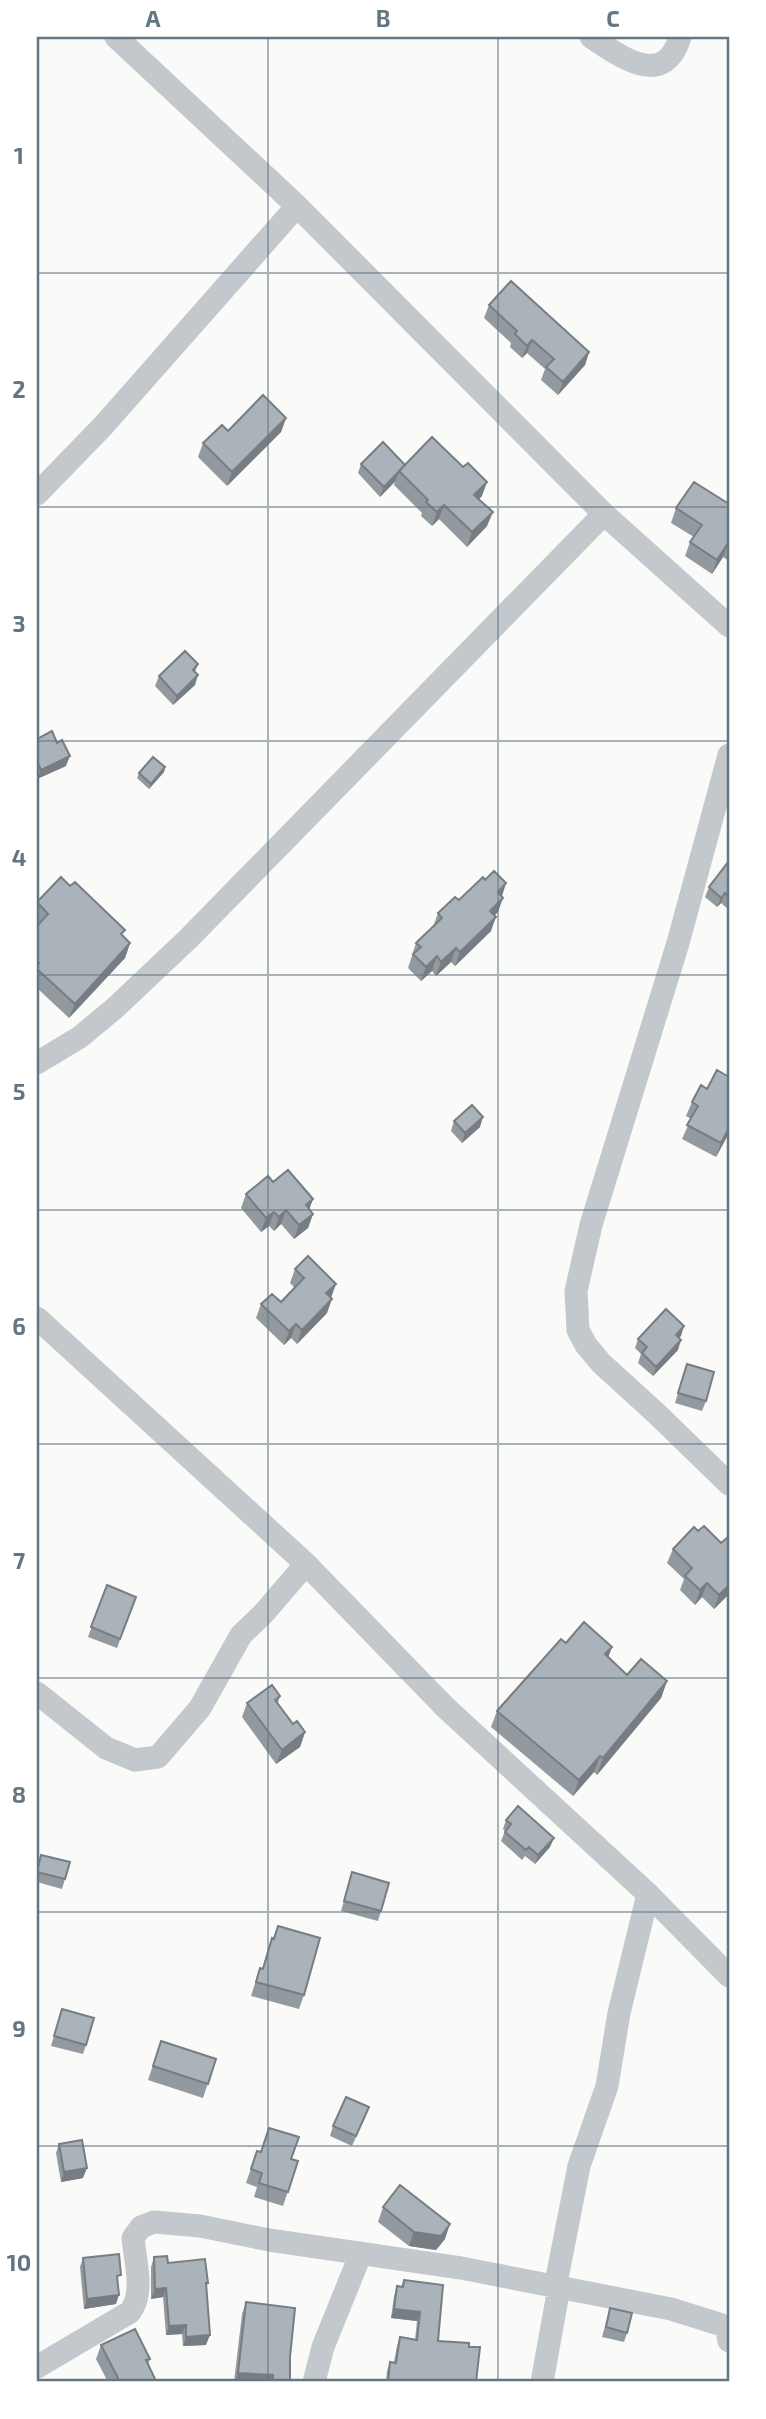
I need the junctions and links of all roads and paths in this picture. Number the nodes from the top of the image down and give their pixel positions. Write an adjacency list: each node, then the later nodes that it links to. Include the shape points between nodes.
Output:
1 (116, 37): 4 (street)
2 (592, 37): 3 (street, via 626,61 654,65 667,60)
3 (680, 37)
4 (297, 206): 5 (street); 6 (street)
5 (37, 494)
6 (604, 514): 7 (street); 9 (street, via 189,938 106,1015)
7 (729, 626)
8 (729, 755): 11 (street, via 678,943 591,1225 576,1291 578,1329 586,1345)
9 (37, 1063)
10 (37, 1318): 12 (street)
11 (729, 1484)
12 (306, 1564): 13 (street, via 241,1635 200,1708 158,1757 135,1760 115,1752); 14 (street, via 445,1707)
13 (37, 1693)
14 (648, 1894): 15 (street); 17 (street, via 619,2013 607,2087 579,2165)
15 (729, 1976)
16 (361, 2253): 17 (street); 19 (street, via 154,2222 141,2227 133,2238 138,2291 130,2312); 20 (street, via 323,2347)
17 (555, 2288): 18 (street, via 671,2309 722,2325); 21 (street)
18 (729, 2342)
19 (37, 2367)
20 (314, 2382)
21 (542, 2382)

